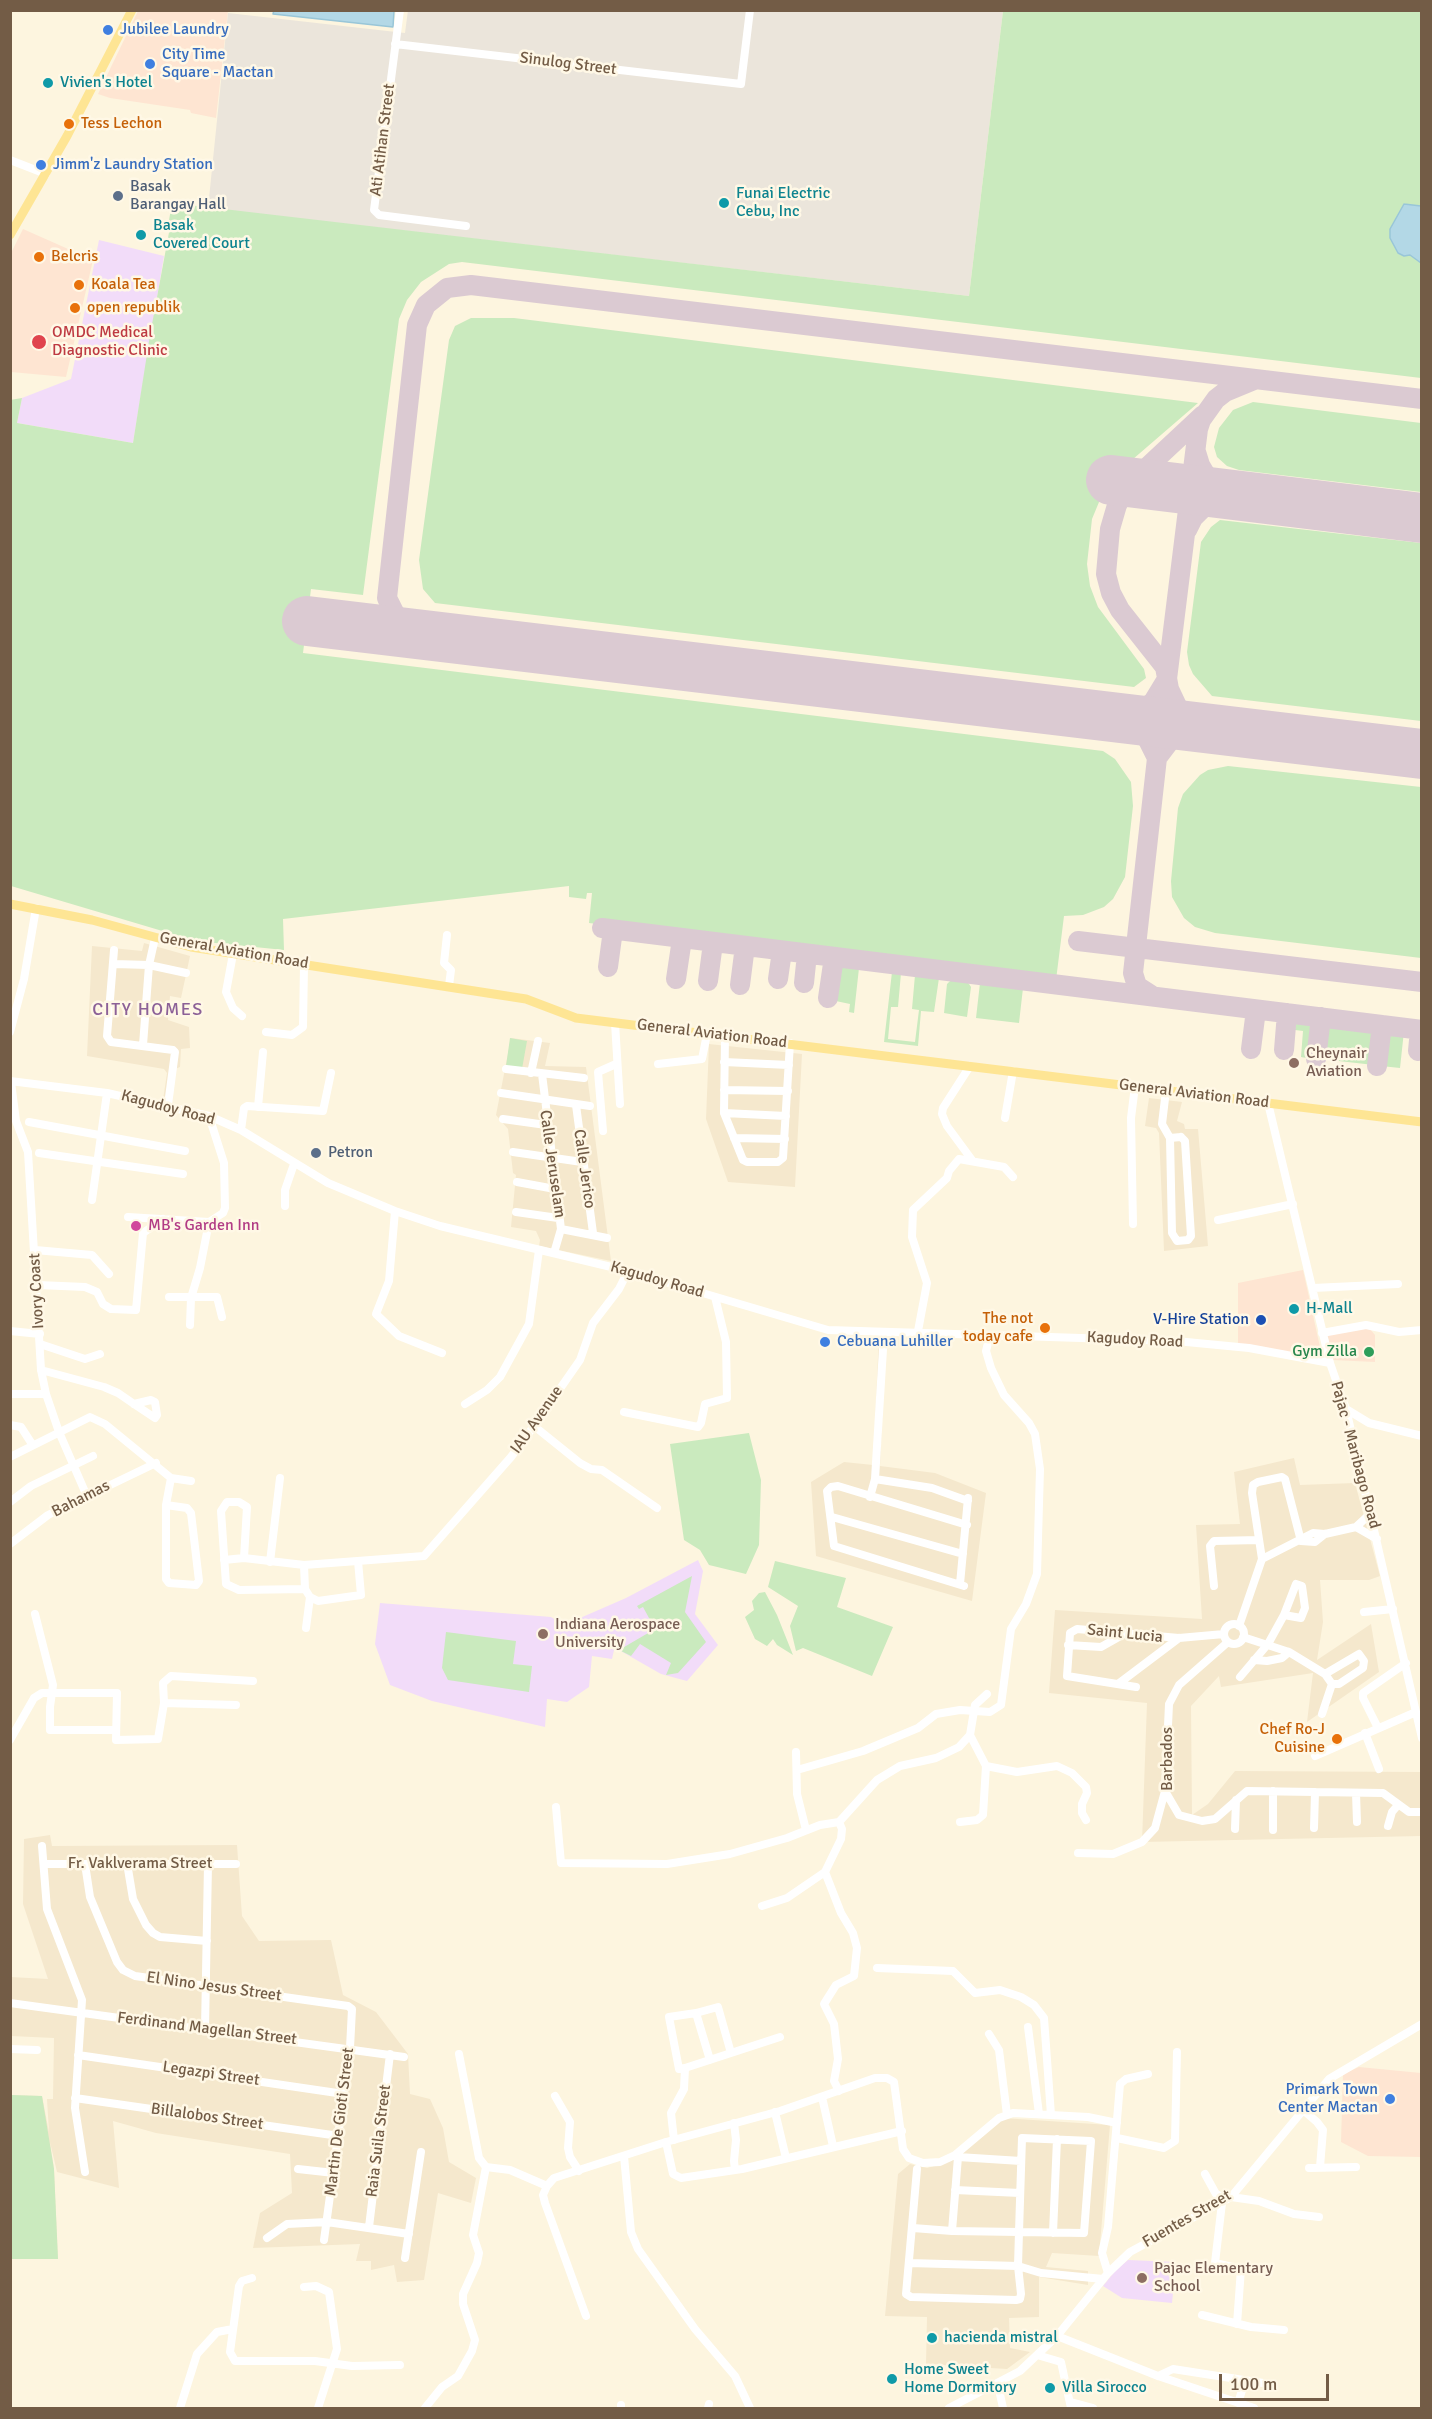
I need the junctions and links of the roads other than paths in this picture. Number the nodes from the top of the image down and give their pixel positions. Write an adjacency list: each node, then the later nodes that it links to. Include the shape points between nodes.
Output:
1 (132, 10): 6 (main road)
2 (400, 10): 4 (street, Ati Atihan Street)
3 (750, 10): 4 (street, Sinulog Street, via 741,84)
4 (395, 44): 7 (street, Ati Atihan Street, via 375,213)
5 (10, 160): 6 (street)
6 (46, 174): 8 (main road)
7 (466, 226)
8 (10, 235)
9 (10, 904): 10 (main road, General Aviation Road)
10 (36, 909): 12 (main road, General Aviation Road); 22 (street)
11 (447, 935): 19 (street, via 444,963 451,970)
12 (155, 938): 14 (main road, General Aviation Road); 16 (street)
13 (114, 950): 15 (street)
14 (233, 954): 17 (main road, General Aviation Road); 20 (street, via 226,992 233,1008)
15 (114, 964): 16 (street); 28 (street, via 107,1036 111,1042)
16 (149, 964): 18 (street); 28 (street)
17 (304, 964): 19 (main road, General Aviation Road); 23 (street, via 303,1027 292,1035)
18 (186, 973)
19 (449, 986): 21 (main road, General Aviation Road, via 526,999 576,1018)
20 (242, 1016)
21 (615, 1023): 24 (main road, General Aviation Road); 31 (street)
22 (10, 1032)
23 (266, 1032)
24 (707, 1034): 25 (main road, General Aviation Road); 32 (street, via 702,1059)
25 (725, 1036): 27 (main road, General Aviation Road); 30 (street)
26 (538, 1041): 38 (street)
27 (790, 1044): 33 (street); 34 (main road, General Aviation Road)
28 (143, 1045): 51 (street, via 175,1052)
29 (263, 1052): 54 (street)
30 (724, 1062): 33 (street); 43 (street)
31 (616, 1064): 50 (street); 64 (street, via 598,1072)
32 (658, 1064)
33 (789, 1065): 45 (street)
34 (970, 1066): 36 (main road, General Aviation Road); 74 (street, via 942,1114)
35 (506, 1069): 38 (street)
36 (1013, 1071): 42 (main road, General Aviation Road); 58 (street)
37 (332, 1073): 54 (street, via 322,1112)
38 (531, 1073): 39 (street)
39 (542, 1074): 40 (street); 48 (street, Calle Jeruselam)
40 (585, 1078)
41 (11, 1082): 46 (street, Kagudoy Road); 97 (street, Ivory Coast, via 15,1121 28,1152)
42 (1135, 1086): 44 (main road, General Aviation Road); 93 (street, via 1131,1150)
43 (724, 1090): 45 (street); 55 (street)
44 (1166, 1090): 49 (main road, General Aviation Road); 67 (street, via 1162,1124)
45 (788, 1091): 57 (street)
46 (107, 1093): 51 (street, Kagudoy Road); 65 (street)
47 (501, 1093): 48 (street)
48 (543, 1101): 52 (street); 62 (street, Calle Jeruselam)
49 (1268, 1103): 61 (main road, General Aviation Road); 84 (street, Pajac - Maribago Road)
50 (620, 1104)
51 (168, 1105): 56 (street, Kagudoy Road)
52 (576, 1105): 53 (street); 75 (street, Calle Jerico)
53 (590, 1106)
54 (258, 1107): 63 (street, via 245,1107)
55 (724, 1113): 57 (street); 66 (street)
56 (209, 1116): 63 (street, Kagudoy Road); 92 (street, via 224,1163 225,1208)
57 (786, 1116): 68 (street)
58 (1005, 1118)
59 (503, 1119): 62 (street)
60 (30, 1122): 65 (street)
61 (1422, 1122)
62 (546, 1125): 72 (street, Calle Jeruselam)
63 (242, 1130): 76 (street, Kagudoy Road)
64 (603, 1131)
65 (101, 1136): 69 (street); 73 (street)
66 (734, 1138): 68 (street); 68 (street, via 744,1161 778,1162 783,1158)
67 (1170, 1138): 80 (street); 81 (street, via 1181,1137 1185,1141)
68 (785, 1139)
69 (185, 1151)
70 (513, 1152): 72 (street)
71 (39, 1153): 73 (street)
72 (551, 1156): 75 (street); 82 (street, Calle Jeruselam)
73 (96, 1160): 77 (street); 83 (street)
74 (972, 1160): 78 (street, via 1004,1167); 112 (street, via 959,1158 947,1178 913,1210 912,1237 927,1283)
75 (582, 1162): 95 (street, Calle Jerico)
76 (294, 1164): 85 (street, via 285,1190); 86 (street, Kagudoy Road)
77 (183, 1174)
78 (1013, 1177)
79 (517, 1182): 82 (street)
80 (1171, 1185): 81 (street); 81 (street, via 1172,1233 1177,1241 1191,1236)
81 (1187, 1186)
82 (555, 1189): 89 (street, Calle Jeruselam)
83 (92, 1200)
84 (1293, 1204): 91 (street); 104 (street, Pajac - Maribago Road)
85 (285, 1206)
86 (395, 1211): 98 (street, Kagudoy Road); 118 (street, via 390,1281 376,1314 399,1336)
87 (516, 1212): 89 (street)
88 (128, 1217): 90 (street)
89 (558, 1218): 94 (street, Calle Jeruselam)
90 (163, 1219): 92 (street); 103 (street, via 143,1233 136,1310 111,1309 97,1292 85,1287)
91 (1218, 1220)
92 (209, 1222): 107 (street)
93 (1133, 1224)
94 (561, 1228): 95 (street); 99 (street, Calle Jeruselam)
95 (593, 1233): 96 (street)
96 (607, 1238)
97 (35, 1250): 101 (street, via 92,1255); 103 (street, Ivory Coast)
98 (539, 1250): 99 (street, Kagudoy Road); 125 (street, via 529,1324 500,1377)
99 (554, 1253): 100 (street, Kagudoy Road)
100 (628, 1271): 106 (street, Kagudoy Road); 130 (street, IAU Avenue, via 620,1289 593,1323 580,1359)
101 (109, 1274)
102 (1398, 1284): 104 (street)
103 (38, 1285): 115 (street, Ivory Coast)
104 (1313, 1288): 114 (street, Pajac - Maribago Road)
105 (170, 1297): 107 (street)
106 (715, 1297): 113 (street, Kagudoy Road, via 828,1330); 127 (street, via 726,1342 728,1398 705,1404 698,1427)
107 (191, 1298): 108 (street, via 217,1297); 109 (street)
108 (222, 1317)
109 (190, 1326)
110 (1422, 1330): 114 (street, via 1399,1332 1366,1325)
111 (10, 1331): 115 (street)
112 (918, 1331): 113 (street, Kagudoy Road); 116 (street, Kagudoy Road)
113 (884, 1333): 141 (street)
114 (1322, 1333): 120 (street, Pajac - Maribago Road)
115 (40, 1334): 117 (street, Ivory Coast)
116 (990, 1335): 120 (street, Kagudoy Road, via 1176,1341 1249,1348); 193 (street, via 987,1351 991,1368 1004,1395 1035,1434 1041,1469 1038,1558 1037,1574 1026,1604 1011,1629 1001,1705 990,1712)
117 (40, 1344): 119 (street, via 85,1359); 121 (street, Ivory Coast)
118 (442, 1353)
119 (100, 1354)
120 (1330, 1363): 126 (street, Pajac - Maribago Road)
121 (41, 1370): 123 (street, Ivory Coast); 124 (street, via 104,1387)
122 (10, 1394): 123 (street)
123 (46, 1394): 131 (street, Ivory Coast)
124 (134, 1404)
125 (465, 1404)
126 (1346, 1409): 128 (street); 132 (street, Pajac - Maribago Road)
127 (624, 1412)
128 (1369, 1423): 132 (street); 133 (street)
129 (10, 1425): 134 (street, via 21,1427)
130 (534, 1426): 147 (street, via 580,1463 602,1470); 160 (street, IAU Avenue, via 512,1457 424,1556)
131 (59, 1432): 134 (street); 137 (street, via 90,1417); 138 (street, Ivory Coast)
132 (1351, 1432): 148 (street, Pajac - Maribago Road)
133 (1422, 1436)
134 (32, 1444): 136 (street)
135 (93, 1456): 138 (street)
136 (10, 1457)
137 (156, 1463): 139 (street); 143 (street, Bahamas)
138 (74, 1465): 143 (street, Ivory Coast); 145 (street, via 31,1486)
139 (171, 1478): 142 (street); 146 (street)
140 (280, 1478): 161 (street)
141 (875, 1479): 144 (street); 150 (street, via 932,1488 968,1499)
142 (191, 1481)
143 (86, 1494): 155 (street, Bahamas, via 48,1515)
144 (870, 1497): 149 (street, via 831,1487 827,1491); 150 (street)
145 (10, 1502)
146 (166, 1504): 146 (street, via 166,1579 169,1583 196,1585 199,1581 191,1513 187,1508)
147 (657, 1508)
148 (1370, 1514): 151 (street); 152 (street, Pajac - Maribago Road)
149 (832, 1517): 156 (street); 156 (street, via 834,1546 962,1585)
150 (966, 1525): 156 (street)
151 (1356, 1527): 152 (street); 154 (street, via 1313,1533)
152 (1377, 1539): 166 (street, Pajac - Maribago Road)
153 (1259, 1540): 154 (street, via 1253,1485 1282,1477 1287,1483); 158 (street); 163 (street, via 1214,1541 1210,1546)
154 (1301, 1541): 158 (street)
155 (10, 1544)
156 (963, 1554)
157 (244, 1558): 159 (street); 159 (street, via 247,1507 232,1502 223,1505 221,1511); 161 (street)
158 (1262, 1559): 170 (street)
159 (224, 1560): 164 (street, via 226,1584 231,1588)
160 (358, 1561): 162 (street); 165 (street, via 361,1595 318,1601)
161 (270, 1562): 162 (street)
162 (304, 1564): 164 (street)
163 (1215, 1586)
164 (305, 1589): 165 (street)
165 (310, 1598): 171 (street)
166 (1393, 1609): 167 (street); 181 (street, Pajac - Maribago Road)
167 (1364, 1612)
168 (35, 1614): 188 (street)
169 (1284, 1615): 177 (street)
170 (1239, 1626): 173 (street, via 1229,1625); 174 (street)
171 (306, 1628)
172 (1124, 1634): 175 (street, Saint Lucia); 178 (street, via 1101,1647); 178 (street, Saint Lucia, via 1075,1630 1070,1633)
173 (1224, 1634): 175 (street, Saint Lucia); 176 (street)
174 (1244, 1637): 176 (street, via 1236,1644); 177 (street)
175 (1179, 1638): 185 (street)
176 (1228, 1642): 206 (street, Barbados, via 1173,1694 1168,1709)
177 (1268, 1644): 179 (street); 180 (street)
178 (1068, 1645): 185 (street, Saint Lucia, via 1067,1677)
179 (1290, 1653): 180 (street, via 1267,1661); 182 (street)
180 (1254, 1660): 183 (street)
181 (1406, 1663): 192 (street, Pajac - Maribago Road); 195 (street, via 1363,1693)
182 (1325, 1674): 186 (street); 186 (street, via 1356,1655 1363,1657 1364,1668 1339,1684)
183 (1240, 1677)
184 (254, 1681): 190 (street, via 171,1676 163,1683)
185 (1118, 1684): 187 (street)
186 (1332, 1684): 194 (street)
187 (1136, 1687)
188 (53, 1693): 196 (street, via 117,1694); 196 (street, via 50,1730); 200 (street, via 34,1698)
189 (987, 1694): 193 (street)
190 (164, 1703): 191 (street); 196 (street, via 158,1739 116,1740)
191 (236, 1705)
192 (1416, 1712): 195 (street); 199 (street, Pajac - Maribago Road)
193 (972, 1713): 198 (street); 205 (street, via 960,1710 936,1714 918,1728 863,1751)
194 (1322, 1714)
195 (1378, 1728): 197 (street)
196 (116, 1730)
197 (1365, 1733): 202 (street); 204 (street)
198 (970, 1735): 203 (street); 215 (street, via 936,1758 900,1766 877,1780)
199 (1422, 1738)
200 (10, 1740)
201 (796, 1752): 205 (street)
202 (1315, 1756)
203 (986, 1766): 214 (street, via 1017,1772 1057,1766 1072,1773 1086,1787 1082,1804); 216 (street, via 983,1815 977,1820)
204 (1379, 1769)
205 (797, 1770): 221 (street, via 797,1794)
206 (1165, 1791): 210 (street, Barbados, via 1179,1815 1203,1821 1215,1819); 224 (street, via 1155,1828 1142,1842 1113,1854)
207 (1273, 1791): 208 (street, Barbados); 210 (street, Barbados, via 1246,1791); 222 (street)
208 (1315, 1792): 209 (street, Barbados); 219 (street)
209 (1356, 1792): 211 (street, Barbados, via 1383,1793); 217 (street)
210 (1236, 1800): 220 (street)
211 (1398, 1805): 213 (street, Barbados, via 1409,1812); 218 (street)
212 (556, 1807): 221 (street, via 558,1856 561,1863 569,1865 667,1864 730,1854)
213 (1422, 1812)
214 (1086, 1820)
215 (839, 1822): 221 (street); 230 (street, via 841,1839)
216 (960, 1822)
217 (1357, 1822)
218 (1389, 1826)
219 (1314, 1828)
220 (1236, 1829)
221 (806, 1830)
222 (1273, 1830)
223 (42, 1846): 226 (street)
224 (1078, 1853)
225 (127, 1863): 227 (street, Fr. Vaklverama Street); 228 (street, Fr. Vaklverama Street); 232 (street, via 133,1899 153,1933)
226 (44, 1864): 227 (street, Fr. Vaklverama Street); 237 (street, via 47,1910 80,1992)
227 (85, 1864): 234 (street, El Nino Jesus Street, via 90,1897 123,1970 135,1976)
228 (208, 1864): 229 (street, Fr. Vaklverama Street); 232 (street)
229 (236, 1864)
230 (825, 1872): 231 (street, via 787,1898); 256 (street, via 857,1948 854,1976 839,1983 824,2004 834,2024 838,2059 834,2081)
231 (762, 1906)
232 (207, 1941): 234 (street)
233 (877, 1968): 265 (street, via 953,1971 975,1993 1000,1990 1034,2005 1044,2018)
234 (207, 1985): 236 (street, El Nino Jesus Street); 241 (street)
235 (10, 2003): 237 (street, Ferdinand Magellan Street)
236 (348, 2006): 244 (street, Martin De Gioti Street, via 353,2013)
237 (82, 2013): 241 (street, Ferdinand Magellan Street); 251 (street)
238 (696, 2013): 248 (street, via 718,2007); 253 (street); 254 (street, via 669,2017 679,2069)
239 (1422, 2024): 261 (street, Fuentes Street, via 1336,2074)
240 (1028, 2027): 263 (street)
241 (205, 2029): 244 (street, Ferdinand Magellan Street)
242 (989, 2034): 264 (street, via 999,2050)
243 (780, 2037): 248 (street)
244 (350, 2048): 249 (street, Ferdinand Magellan Street); 257 (street, Martin De Gioti Street)
245 (10, 2049): 246 (street)
246 (37, 2050)
247 (1177, 2052): 270 (street, via 1175,2141 1164,2148)
248 (731, 2053): 253 (street)
249 (390, 2054): 252 (street, Ferdinand Magellan Street); 295 (street, Raia Suila Street)
250 (459, 2054): 278 (street, via 476,2147)
251 (78, 2055): 257 (street, Legazpi Street); 260 (street)
252 (404, 2057)
253 (710, 2060): 254 (street)
254 (685, 2068): 272 (street, via 684,2089 671,2113)
255 (1148, 2074): 267 (street, via 1120,2084)
256 (839, 2091): 259 (street); 268 (street, via 875,2078 891,2080 896,2085)
257 (344, 2094): 269 (street, Martin De Gioti Street)
258 (555, 2096): 284 (street, via 570,2122 568,2148)
259 (822, 2097): 262 (street); 273 (street)
260 (75, 2098): 269 (street, Billalobos Street); 286 (street)
261 (1303, 2110): 279 (street, via 1323,2130); 292 (street, Fuentes Street)
262 (775, 2112): 266 (street); 276 (street)
263 (1040, 2114): 264 (street); 265 (street)
264 (1007, 2115): 268 (street, via 940,2162 923,2163 909,2158 903,2149)
265 (1051, 2115): 267 (street)
266 (734, 2123): 272 (street); 285 (street)
267 (1117, 2123): 270 (street)
268 (902, 2131): 273 (street)
269 (339, 2136): 287 (street, Martin De Gioti Street)
270 (1117, 2138): 306 (street, via 1102,2253)
271 (1057, 2139): 277 (street, via 1022,2138); 299 (street); 299 (street, via 1091,2141 1084,2233)
272 (670, 2141): 275 (street); 285 (street, via 673,2174 678,2179)
273 (833, 2146): 276 (street)
274 (421, 2152): 300 (street)
275 (624, 2156): 284 (street); 327 (street, via 631,2232 638,2249 695,2329 735,2376)
276 (786, 2158): 285 (street)
277 (1021, 2161): 290 (street, via 958,2157); 291 (street)
278 (486, 2167): 289 (street, via 510,2170); 326 (street, via 473,2235 479,2253 463,2294 475,2340 458,2376 442,2387)
279 (1320, 2167): 280 (street); 281 (street)
280 (1356, 2167)
281 (1309, 2168)
282 (298, 2169): 287 (street)
283 (917, 2169): 296 (street)
284 (579, 2170): 289 (street, via 554,2178)
285 (735, 2170)
286 (85, 2172)
287 (334, 2173): 294 (street, Martin De Gioti Street)
288 (1205, 2174): 292 (street, via 1216,2194)
289 (547, 2186): 310 (street, via 543,2195 552,2228)
290 (955, 2190): 291 (street); 297 (street)
291 (1020, 2193): 298 (street)
292 (1226, 2200): 293 (street, via 1259,2201 1294,2214); 306 (street, Fuentes Street, via 1130,2252); 311 (street, via 1215,2263 1241,2269)
293 (1319, 2217)
294 (327, 2222): 295 (street); 301 (street, via 287,2224); 302 (street, Martin De Gioti Street)
295 (369, 2227): 300 (street)
296 (913, 2228): 297 (street); 304 (street)
297 (952, 2231): 298 (street)
298 (1019, 2232): 299 (street); 305 (street)
299 (1053, 2233)
300 (409, 2234): 303 (street)
301 (267, 2238)
302 (324, 2240)
303 (405, 2258)
304 (909, 2263): 305 (street); 305 (street, via 906,2293 911,2297 1004,2300 1020,2299)
305 (1018, 2266): 306 (street, via 1041,2273)
306 (1106, 2276): 314 (street, Fuentes Street)
307 (252, 2278): 312 (street, via 239,2286)
308 (304, 2287): 316 (street, via 324,2289 330,2295 337,2349)
309 (1203, 2314): 311 (street)
310 (586, 2316)
311 (1237, 2324): 313 (street)
312 (233, 2329): 316 (street, via 230,2352 235,2361); 324 (street, via 217,2332 197,2354)
313 (1284, 2330)
314 (1057, 2336): 315 (street, Fuentes Street); 318 (street)
315 (1037, 2355): 321 (street, Fuentes Street); 323 (street, via 1061,2362)
316 (332, 2364): 317 (street); 325 (street)
317 (400, 2365)
318 (1158, 2376): 319 (street, via 1173,2369); 322 (street)
319 (1245, 2381): 320 (street); 322 (street)
320 (1263, 2383)
321 (998, 2385): 328 (street, Fuentes Street); 329 (street)
322 (1238, 2403): 331 (street)
323 (1071, 2405): 330 (street)
324 (180, 2409)
325 (318, 2409)
326 (424, 2409)
327 (750, 2409)
328 (949, 2409)
329 (1003, 2409)
330 (1093, 2409)
331 (1254, 2409)

